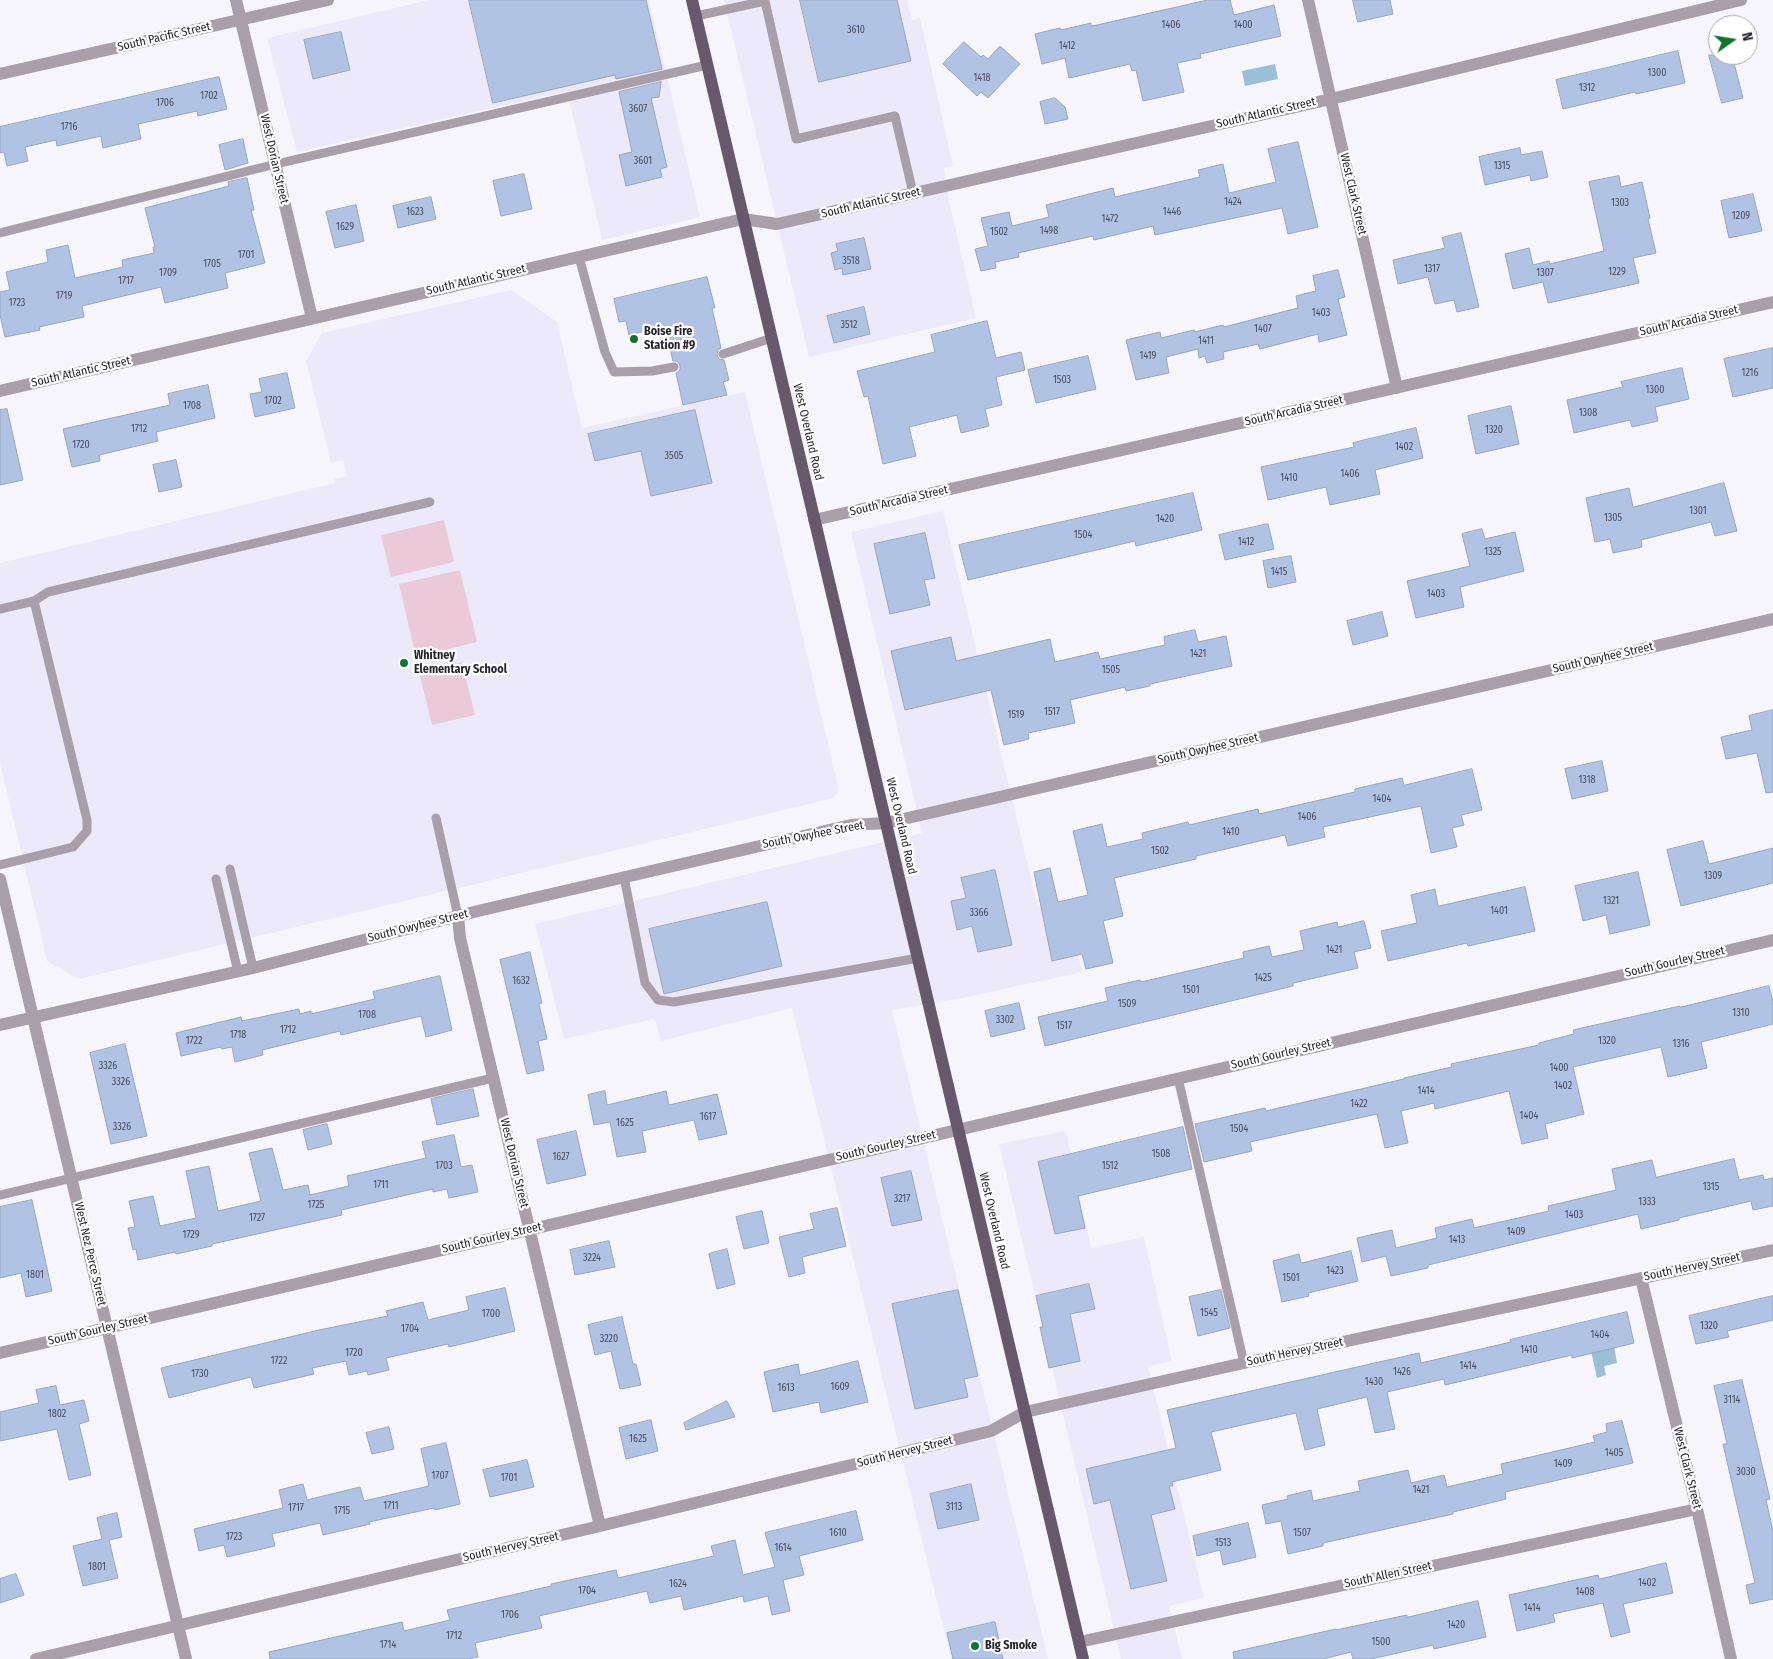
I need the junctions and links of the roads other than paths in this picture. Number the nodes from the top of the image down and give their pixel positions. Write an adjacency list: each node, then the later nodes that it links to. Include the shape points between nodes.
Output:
1 (236, 0): 7 (street, West Dorian Street)
2 (328, 0): 7 (street, South Pacific Street)
3 (692, 0): 6 (main road, West Overland Road)
4 (1308, 0): 10 (street, West Clark Street)
5 (1741, 0): 10 (street, South Atlantic Street)
6 (696, 16): 8 (main road, West Overland Road); 12 (lane, via 765,1 796,139 896,116)
7 (241, 20): 9 (street, South Pacific Street); 11 (street, West Dorian Street)
8 (707, 65): 11 (lane); 13 (main road, West Overland Road)
9 (0, 74)
10 (1331, 99): 12 (street, South Atlantic Street); 21 (street, West Clark Street)
11 (276, 164): 14 (lane); 17 (street, West Dorian Street)
12 (913, 193): 13 (street, South Atlantic Street, via 777,224)
13 (743, 219): 15 (street, South Atlantic Street); 18 (main road, West Overland Road)
14 (0, 233)
15 (579, 256): 17 (street, South Atlantic Street); 20 (lane, via 604,352 614,372 652,371)
16 (1773, 302): 21 (street, South Arcadia Street)
17 (312, 318): 22 (street, South Atlantic Street)
18 (772, 338): 19 (lane); 24 (main road, West Overland Road)
19 (723, 354)
20 (674, 366)
21 (1397, 388): 24 (street, South Arcadia Street)
22 (0, 391)
23 (430, 502): 25 (lane, via 48,592)
24 (814, 520): 29 (main road, West Overland Road)
25 (34, 601): 26 (lane); 30 (lane, via 87,831 73,847)
26 (0, 609)
27 (1773, 619): 29 (street, South Owyhee Street)
28 (436, 818): 35 (lane)
29 (886, 823): 32 (street, South Owyhee Street, via 851,825); 37 (main road, West Overland Road)
30 (0, 865)
31 (230, 869): 38 (lane)
32 (624, 877): 35 (street, South Owyhee Street); 37 (lane, via 645,983 658,1000 674,1002)
33 (0, 879): 40 (street, West Nez Perce Street)
34 (216, 879): 39 (lane)
35 (458, 916): 38 (street, South Owyhee Street); 42 (street, West Dorian Street, via 460,938)
36 (1773, 940): 43 (street, South Gourley Street)
37 (918, 958): 44 (main road, West Overland Road)
38 (253, 968): 39 (street, South Owyhee Street)
39 (238, 972): 40 (street, South Owyhee Street)
40 (33, 1017): 41 (street, South Owyhee Street); 45 (street, West Nez Perce Street)
41 (0, 1025)
42 (493, 1078): 45 (lane); 47 (street, West Dorian Street)
43 (1178, 1078): 44 (street, South Gourley Street); 52 (lane)
44 (958, 1130): 47 (street, South Gourley Street); 53 (main road, West Overland Road)
45 (72, 1178): 46 (lane); 50 (street, West Nez Perce Street)
46 (0, 1195)
47 (529, 1229): 50 (street, South Gourley Street); 55 (street, West Dorian Street)
48 (1773, 1250): 49 (street, South Hervey Street)
49 (1641, 1278): 52 (street, South Hervey Street); 54 (street, West Clark Street)
50 (107, 1328): 51 (street, South Gourley Street); 56 (street, West Nez Perce Street)
51 (0, 1353)
52 (1244, 1363): 53 (street, South Hervey Street)
53 (1025, 1412): 55 (street, South Hervey Street, via 991,1431); 57 (main road, West Overland Road)
54 (1697, 1509): 57 (street, South Allen Street); 61 (street, West Clark Street)
55 (600, 1526): 56 (street, South Hervey Street)
56 (178, 1626): 58 (street, South Hervey Street); 59 (street, West Nez Perce Street)
57 (1079, 1642): 60 (main road, West Overland Road)
58 (36, 1659)
59 (186, 1659)
60 (1083, 1659)
61 (1731, 1659)

